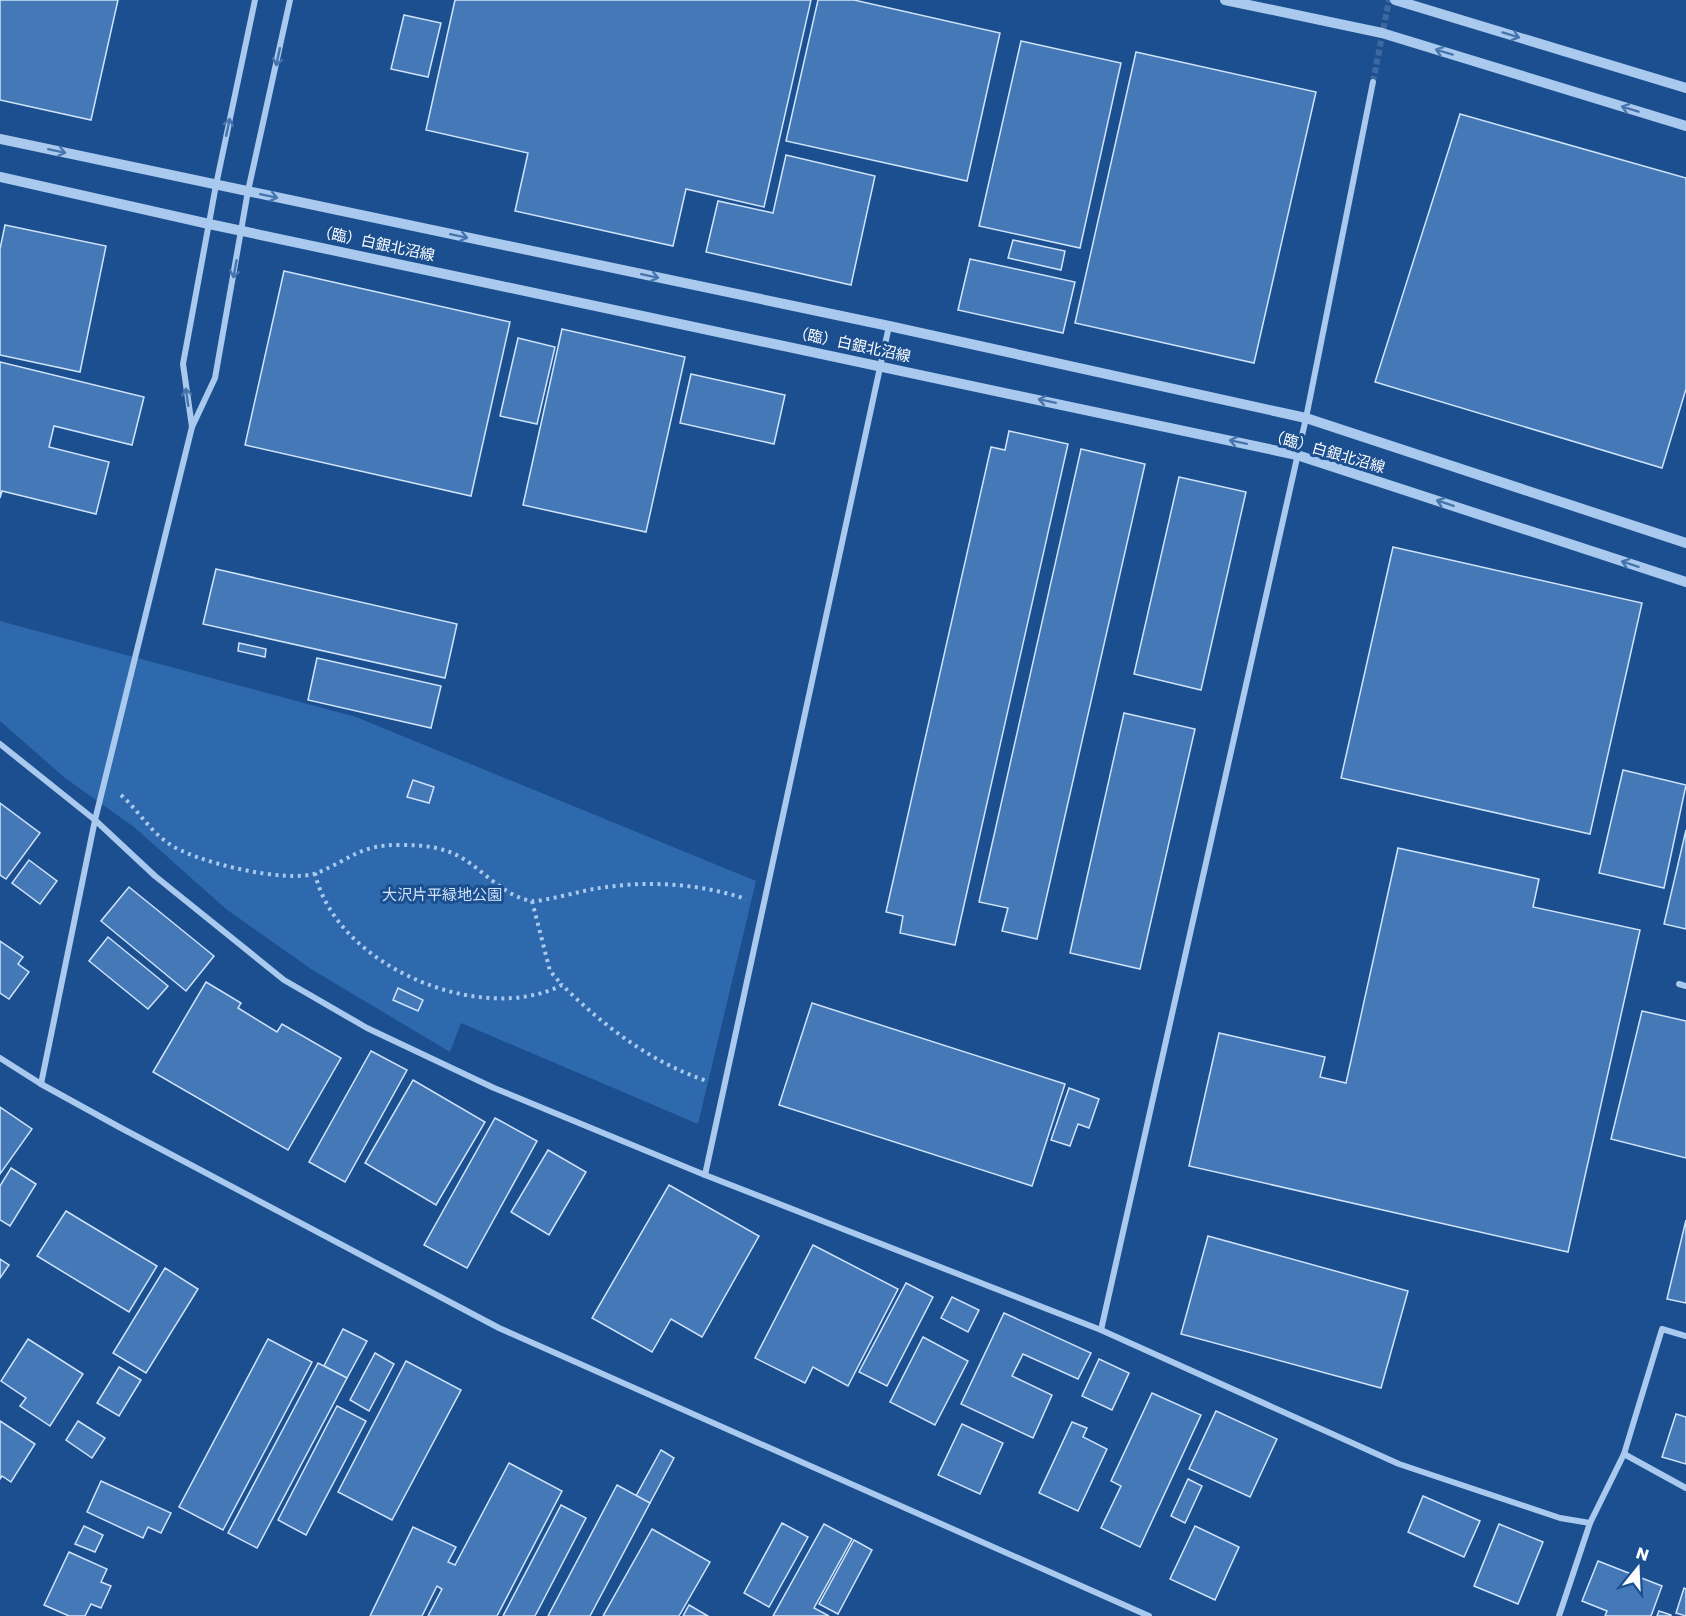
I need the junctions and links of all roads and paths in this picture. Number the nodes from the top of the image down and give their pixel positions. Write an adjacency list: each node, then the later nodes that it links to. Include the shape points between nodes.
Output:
1 (255, 0): 10 (street, one-way to 1)
2 (290, 0): 11 (street, one-way to 11)
3 (1225, 0): 7 (street, one-way to 3, via 1382,33)
4 (1395, 0): 6 (street, one-way to 6)
5 (1373, 82): 16 (street)
6 (1686, 88)
7 (1686, 126)
8 (0, 139): 10 (street, （臨）白銀北沼線, one-way to 10)
9 (0, 177): 12 (street, （臨）白銀北沼線)
10 (216, 185): 11 (street, （臨）白銀北沼線); 12 (street)
11 (248, 191): 13 (street); 14 (street, （臨）白銀北沼線, one-way to 14)
12 (209, 224): 13 (street, （臨）白銀北沼線); 17 (street, one-way to 12, via 183,363)
13 (242, 231): 15 (street, （臨）白銀北沼線); 17 (street, one-way to 17, via 215,378)
14 (889, 326): 15 (street); 16 (street, （臨）白銀北沼線)
15 (881, 365): 18 (street, （臨）白銀北沼線, one-way to 15); 26 (street)
16 (1306, 418): 18 (street); 19 (street, （臨）白銀北沼線)
17 (192, 427): 22 (street)
18 (1297, 455): 20 (street, （臨）白銀北沼線, one-way to 18); 32 (street)
19 (1686, 543)
20 (1686, 582)
21 (0, 744): 23 (street)
22 (104, 780): 23 (street); 24 (path, via 155,833 189,854 262,873)
23 (95, 820): 29 (street); 31 (street, via 155,876 284,980 367,1028 494,1088)
24 (315, 873): 25 (path, via 370,846 436,847); 27 (path, via 330,912 367,951 397,971 475,998 516,999 547,993)
25 (532, 901): 26 (path, via 622,884 716,889); 27 (path, via 550,971)
26 (765, 905): 30 (street)
27 (562, 985): 30 (path, via 641,1051 679,1071)
28 (0, 1058): 29 (street)
29 (41, 1084): 37 (street, via 499,1328)
30 (725, 1086): 31 (street)
31 (705, 1175): 32 (street)
32 (1101, 1330): 36 (street, via 1399,1464 1560,1518)
33 (1686, 1336): 34 (street, via 1662,1329)
34 (1624, 1454): 35 (street); 36 (street)
35 (1686, 1488)
36 (1590, 1523): 38 (street)
37 (1149, 1616)
38 (1560, 1616)

